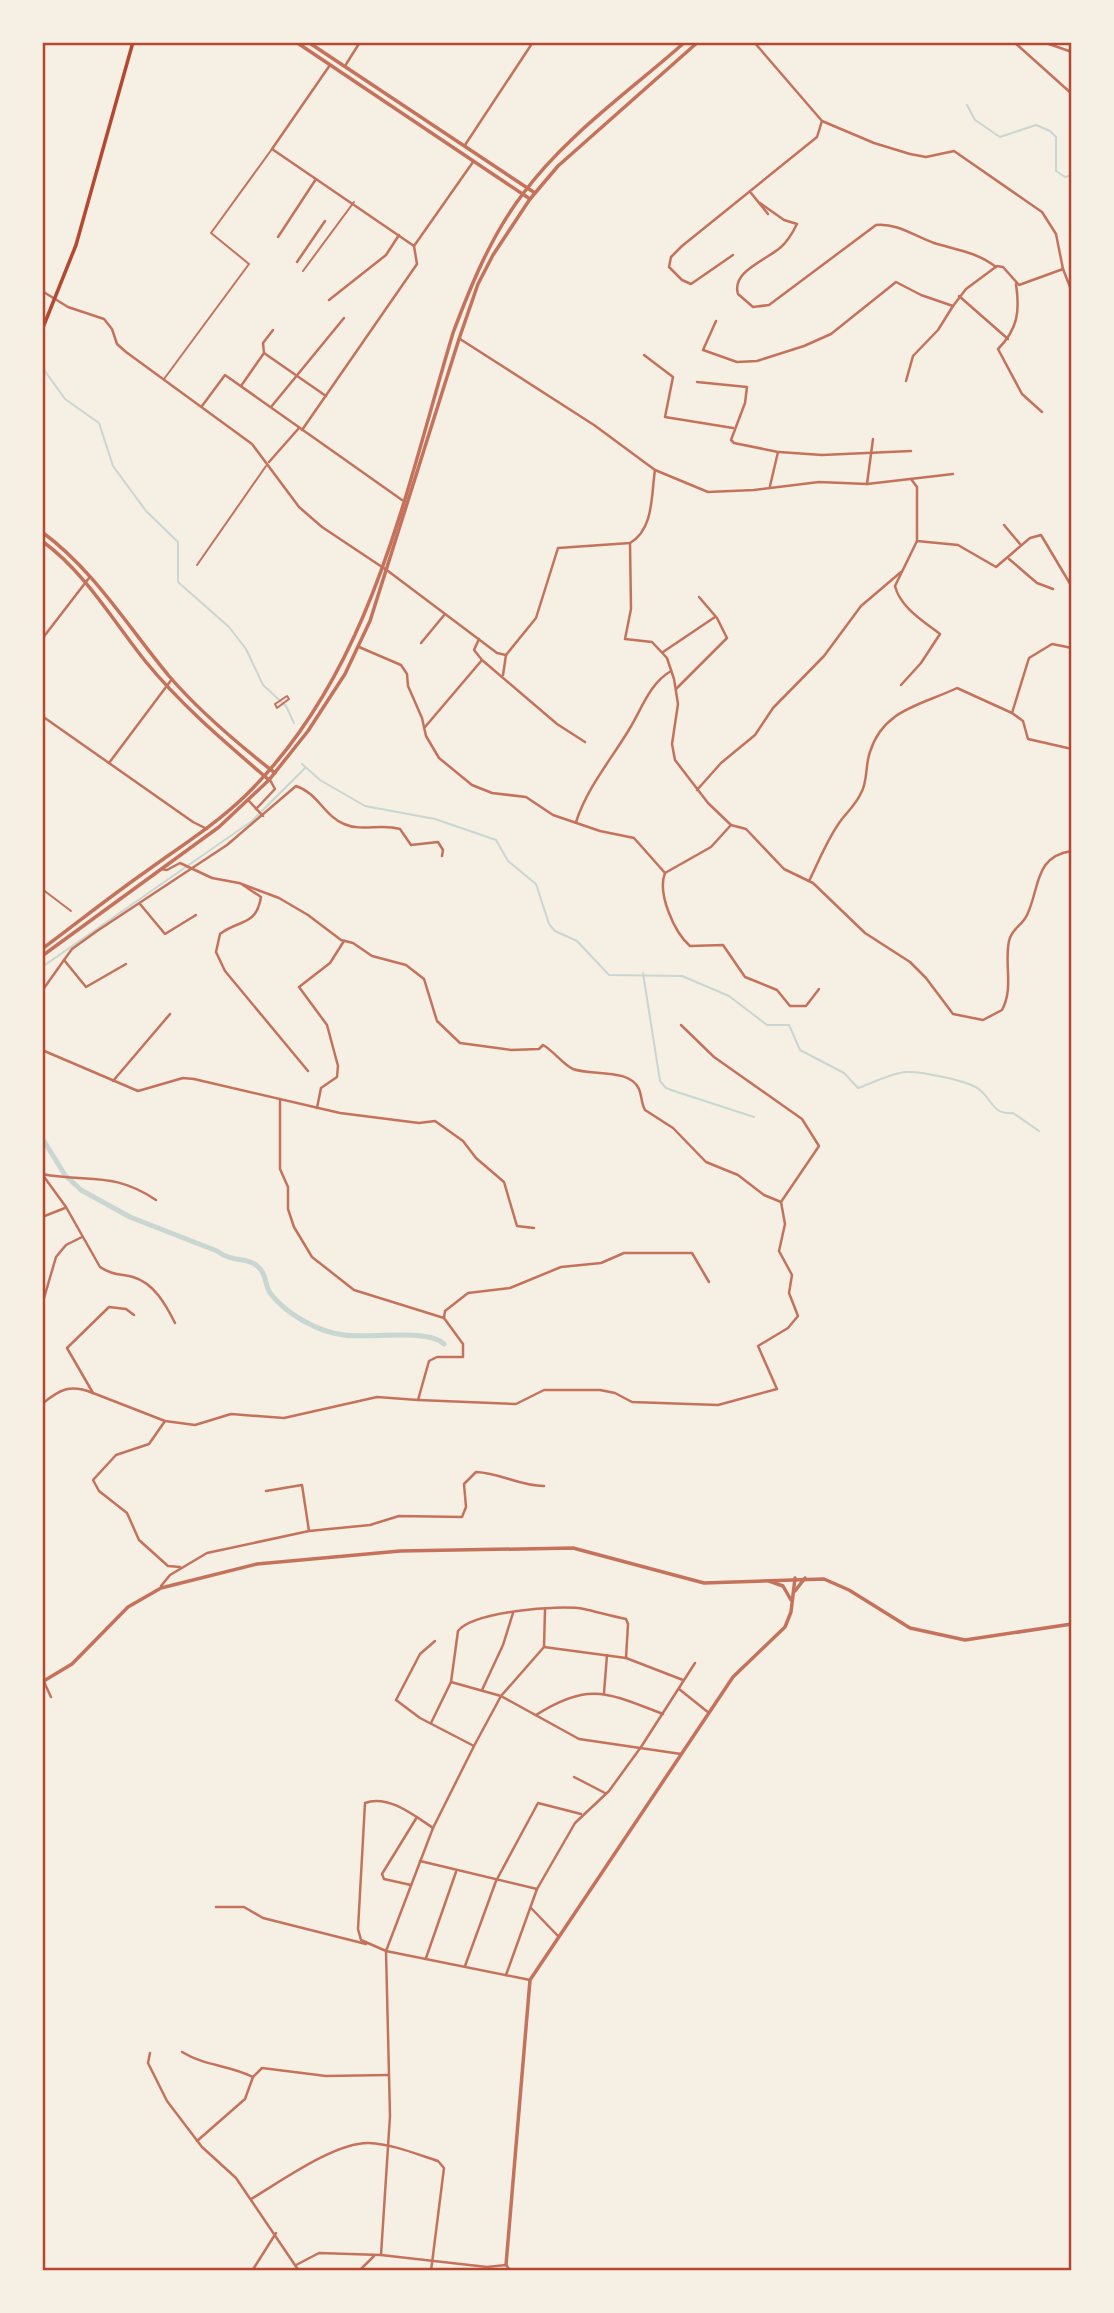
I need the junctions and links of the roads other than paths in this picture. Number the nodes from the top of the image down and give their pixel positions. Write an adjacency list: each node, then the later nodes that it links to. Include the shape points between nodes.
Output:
1 (133, 42): 44 (main road, via 78,239)
2 (296, 42): 12 (street)
3 (309, 42): 13 (street)
4 (360, 42): 13 (street)
5 (533, 42): 16 (street)
6 (685, 42): 18 (street)
7 (698, 42): 19 (street)
8 (754, 42): 15 (street)
9 (1014, 42): 14 (street)
10 (1043, 42): 11 (street)
11 (1072, 52)
12 (330, 65): 17 (street); 20 (street)
13 (345, 67): 16 (street)
14 (1072, 94)
15 (822, 121): 23 (street, via 817,137); 37 (street, via 910,154 926,158 954,151 972,162 1042,212 1056,234)
16 (465, 145): 22 (street)
17 (272, 149): 21 (street); 55 (lane, via 211,233 249,264)
18 (560, 150): 19 (street); 22 (street)
19 (566, 158): 24 (street)
20 (473, 162): 25 (street); 33 (street)
21 (317, 178): 27 (street); 32 (street)
22 (528, 187): 24 (street); 25 (street)
23 (751, 192): 28 (street); 34 (street, via 676,251 669,267 691,284)
24 (535, 193): 26 (street)
25 (522, 194): 26 (street); 75 (street, via 470,289)
26 (530, 199): 50 (street, via 485,271)
27 (354, 202): 31 (street); 38 (lane)
28 (760, 203): 29 (street); 36 (street, via 797,224 782,246 743,273 738,282 738,294 753,307 769,305 876,225 893,225)
29 (768, 214)
30 (325, 221): 35 (street)
31 (399, 235): 33 (street); 43 (street, via 386,255)
32 (278, 237)
33 (414, 246): 59 (street, via 417,264)
34 (733, 255)
35 (297, 262)
36 (996, 267): 39 (street, via 1003,267); 42 (street)
37 (1063, 270): 39 (street); 41 (street)
38 (303, 271)
39 (1016, 284): 51 (street, via 1018,309)
40 (42, 291): 44 (street)
41 (1072, 292)
42 (959, 296): 45 (street); 51 (street)
43 (330, 300)
44 (55, 301): 48 (main road); 55 (street, via 103,319 117,344)
45 (953, 306): 47 (street, via 896,282 831,334 749,362 718,358 703,350); 56 (street, via 913,356)
46 (344, 318): 54 (street)
47 (716, 321)
48 (42, 330)
49 (273, 330): 52 (street, via 263,343)
50 (459, 339): 70 (street, via 594,425); 86 (street)
51 (1008, 339): 62 (street, via 998,349 1003,364 1022,394)
52 (264, 353): 54 (street); 58 (street)
53 (644, 355): 63 (street, via 673,377 665,417)
54 (296, 375): 59 (street); 61 (street)
55 (164, 379): 60 (street)
56 (906, 381)
57 (697, 382): 63 (street, via 747,387)
58 (240, 386): 60 (street, via 225,375); 61 (street)
59 (326, 397): 64 (street)
60 (202, 407): 69 (street, via 252,444)
61 (271, 407): 64 (street)
62 (1042, 412)
63 (734, 428): 67 (street, via 734,443)
64 (300, 429): 69 (street); 75 (street)
65 (873, 439): 68 (street)
66 (911, 451): 68 (street)
67 (778, 452): 68 (street); 74 (street)
68 (871, 454): 73 (street)
69 (268, 463): 83 (lane); 84 (street, via 302,511)
70 (655, 470): 74 (street, via 708,492); 80 (street, via 647,524)
71 (953, 474): 72 (street)
72 (908, 478): 73 (street); 79 (street, via 917,482)
73 (867, 484): 74 (street)
74 (770, 486)
75 (402, 500): 84 (street)
76 (1004, 526): 81 (street)
77 (42, 532): 89 (street)
78 (42, 541): 90 (street)
79 (917, 541): 85 (street, via 958,545); 87 (street)
80 (630, 543): 101 (street, via 631,609 625,639 652,642); 102 (street, via 558,548 536,618)
81 (1021, 545): 82 (street); 91 (street, via 1041,535)
82 (1009, 559): 85 (street); 92 (street, via 1037,583)
83 (197, 565)
84 (382, 568): 86 (street); 116 (street, via 365,618 330,687)
85 (996, 568): 88 (street)
86 (388, 571): 94 (street); 99 (street)
87 (901, 572): 108 (street, via 895,586 900,599 940,634); 120 (street, via 861,606 755,735)
88 (996, 574)
89 (90, 577): 90 (street); 106 (street)
90 (85, 583): 96 (street); 107 (street)
91 (1072, 587)
92 (1053, 589)
93 (699, 597): 95 (street)
94 (445, 614): 97 (street); 98 (street)
95 (715, 617): 101 (street); 109 (street, via 726,634 725,644)
96 (42, 639)
97 (479, 639): 102 (street); 103 (street, via 474,650)
98 (421, 643)
99 (359, 646): 112 (street, via 401,665); 117 (street, via 321,712)
100 (1072, 648): 110 (street, via 1052,644 1029,658)
101 (663, 652): 104 (street)
102 (506, 655): 105 (street)
103 (482, 660): 105 (street); 112 (street)
104 (671, 671): 109 (street); 123 (street, via 649,692 594,780)
105 (503, 675): 113 (street)
106 (172, 679): 107 (street); 116 (street)
107 (166, 684): 115 (street); 118 (street)
108 (901, 685)
109 (676, 690): 120 (street, via 673,753)
110 (1012, 713): 114 (street, via 1023,721 1028,739); 131 (street, via 957,688 899,711 874,741 864,787)
111 (42, 716): 115 (street)
112 (425, 727): 123 (street, via 439,758 472,785 526,797)
113 (585, 742)
114 (1072, 749)
115 (109, 763): 125 (street)
116 (270, 769): 117 (street); 118 (street)
117 (275, 773): 119 (street)
118 (264, 776): 119 (street); 125 (street)
119 (269, 780): 121 (street); 122 (street, via 275,789)
120 (698, 790): 124 (street)
121 (248, 801): 122 (street); 129 (street)
122 (260, 813): 127 (street, via 296,786 313,794 340,822 400,829 411,845 438,842); 128 (street, via 206,860)
123 (576, 822): 130 (street, via 634,838)
124 (731, 825): 130 (street, via 711,847); 131 (street, via 746,829 784,869)
125 (207, 829): 138 (street)
126 (1072, 851): 131 (street, via 1055,855 1040,869 1028,914 1009,941 1005,1005 983,1020 953,1014 909,962 865,933)
127 (442, 856)
128 (190, 867): 129 (street, via 180,863); 132 (street, via 219,881); 134 (street)
129 (161, 869): 139 (street)
130 (665, 873): 142 (street, via 662,887 670,914 690,946 723,945 745,977 777,990 790,1006 807,1006)
131 (809, 881)
132 (239, 883): 137 (street, via 279,898); 147 (street, via 261,901 252,919 220,934 216,941 219,962)
133 (42, 889): 135 (lane)
134 (139, 903): 136 (street, via 164,934); 140 (street, via 72,949)
135 (71, 911)
136 (196, 915)
137 (344, 941): 150 (street, via 330,963 299,987 327,1025 338,1066 337,1077 321,1088); 153 (street, via 372,956 399,961 420,975 429,988 437,1021 460,1043 511,1050 543,1045 571,1068 594,1075 612,1072 635,1083 645,1110 673,1128 706,1162 738,1175)
138 (42, 949)
139 (42, 956)
140 (64, 960): 141 (street, via 86,987); 143 (street)
141 (126, 964)
142 (819, 989)
143 (42, 991)
144 (170, 1014): 148 (street)
145 (681, 1025): 153 (street, via 714,1057 802,1119 819,1146)
146 (42, 1050): 148 (street)
147 (309, 1070)
148 (112, 1081): 149 (street, via 138,1091 194,1079)
149 (280, 1099): 150 (street); 161 (street, via 281,1169 288,1187 288,1209 312,1257 362,1294)
150 (317, 1108): 156 (street, via 419,1124 435,1121 503,1182 517,1226)
151 (42, 1174): 152 (street, via 67,1180 126,1182); 154 (street)
152 (156, 1200)
153 (781, 1202): 164 (street, via 785,1224 779,1251 789,1268 789,1293 798,1316 788,1328 758,1346 777,1389 718,1405 632,1402 600,1390 544,1390 516,1404)
154 (66, 1207): 155 (street); 157 (street)
155 (42, 1217)
156 (534, 1228)
157 (82, 1237): 159 (street, via 56,1257); 162 (street, via 100,1267 110,1274 134,1277 156,1293)
158 (709, 1282): 161 (street, via 692,1253 624,1253 601,1263 561,1267 510,1289 468,1293 445,1311)
159 (44, 1298)
160 (134, 1315): 163 (street, via 109,1307 67,1348)
161 (444, 1318): 164 (street, via 457,1333 464,1354 459,1359 429,1361)
162 (174, 1323)
163 (93, 1393): 165 (street, via 61,1388); 166 (street)
164 (418, 1400): 166 (street, via 377,1397 284,1418 231,1415 195,1424)
165 (42, 1404)
166 (165, 1421): 170 (street, via 149,1444 116,1455 93,1479 99,1491 127,1513 139,1540 168,1566)
167 (544, 1486): 169 (street, via 476,1472 464,1484 462,1517 409,1515 370,1525)
168 (266, 1491): 169 (street, via 302,1485)
169 (309, 1531): 170 (street, via 206,1553)
170 (184, 1566): 174 (street, via 164,1580)
171 (795, 1578): 172 (street); 173 (street); 175 (street)
172 (805, 1578): 175 (street, via 796,1588); 178 (street, via 834,1582 910,1628 965,1640)
173 (767, 1581): 174 (street, via 704,1583 588,1550 507,1547 304,1558 244,1567); 175 (street, via 783,1586)
174 (161, 1588): 185 (street, via 128,1607 72,1664)
175 (792, 1604): 192 (street, via 785,1627 738,1670)
176 (545, 1611): 177 (street); 180 (street); 182 (street, via 582,1609 626,1619)
177 (513, 1613): 186 (street, via 464,1625 458,1631); 188 (street)
178 (1072, 1624)
179 (435, 1641): 195 (street, via 420,1654 400,1689 398,1703)
180 (544, 1647): 181 (street); 190 (street)
181 (607, 1655): 182 (street); 189 (street)
182 (626, 1658): 184 (street)
183 (695, 1663): 184 (street)
184 (684, 1680): 187 (street)
185 (43, 1682): 191 (street)
186 (451, 1682): 188 (street); 195 (street)
187 (679, 1688): 192 (street); 193 (street)
188 (482, 1690): 190 (street)
189 (604, 1693): 193 (street); 194 (street, via 568,1696)
190 (501, 1696): 194 (street); 196 (street)
191 (51, 1697)
192 (709, 1713): 198 (street)
193 (663, 1714): 197 (street)
194 (536, 1715): 197 (street, via 579,1739)
195 (431, 1723): 196 (street)
196 (474, 1746): 203 (street)
197 (642, 1747): 198 (street); 200 (street)
198 (681, 1754): 211 (street)
199 (574, 1777): 200 (street)
200 (607, 1794): 201 (street)
201 (581, 1814): 206 (street, via 538,1803); 208 (street)
202 (417, 1818): 203 (street); 207 (street, via 382,1874 387,1880); 212 (street, via 404,1809 365,1803 358,1929)
203 (433, 1828): 204 (street)
204 (420, 1861): 205 (street); 207 (street)
205 (456, 1872): 206 (street); 214 (street)
206 (496, 1881): 208 (street); 215 (street)
207 (411, 1885): 213 (street)
208 (537, 1889): 210 (street)
209 (216, 1907): 212 (street, via 244,1907 263,1918)
210 (531, 1908): 211 (street); 216 (street)
211 (558, 1937): 217 (street)
212 (366, 1944): 213 (street)
213 (386, 1951): 214 (street); 220 (street)
214 (426, 1959): 215 (street)
215 (465, 1966): 216 (street)
216 (506, 1975): 217 (street)
217 (530, 1980): 229 (street)
218 (182, 2052): 221 (street, via 205,2064)
219 (150, 2053): 222 (street, via 148,2063 167,2101)
220 (389, 2075): 221 (street, via 326,2076 262,2068); 223 (street)
221 (253, 2077): 222 (street, via 245,2099)
222 (197, 2141): 224 (street, via 228,2169)
223 (389, 2146): 224 (street, via 366,2143 346,2147); 226 (street); 227 (street, via 443,2164)
224 (251, 2199): 225 (street)
225 (276, 2234): 228 (street); 231 (street)
226 (381, 2255): 227 (street); 228 (street, via 319,2253); 233 (street)
227 (435, 2261): 230 (street); 234 (street)
228 (296, 2265): 232 (street)
229 (506, 2265): 230 (street); 236 (street); 237 (street)
230 (470, 2266): 235 (street)
231 (252, 2271)
232 (299, 2271)
233 (359, 2271)
234 (431, 2271)
235 (469, 2271)
236 (506, 2271)
237 (511, 2271)

